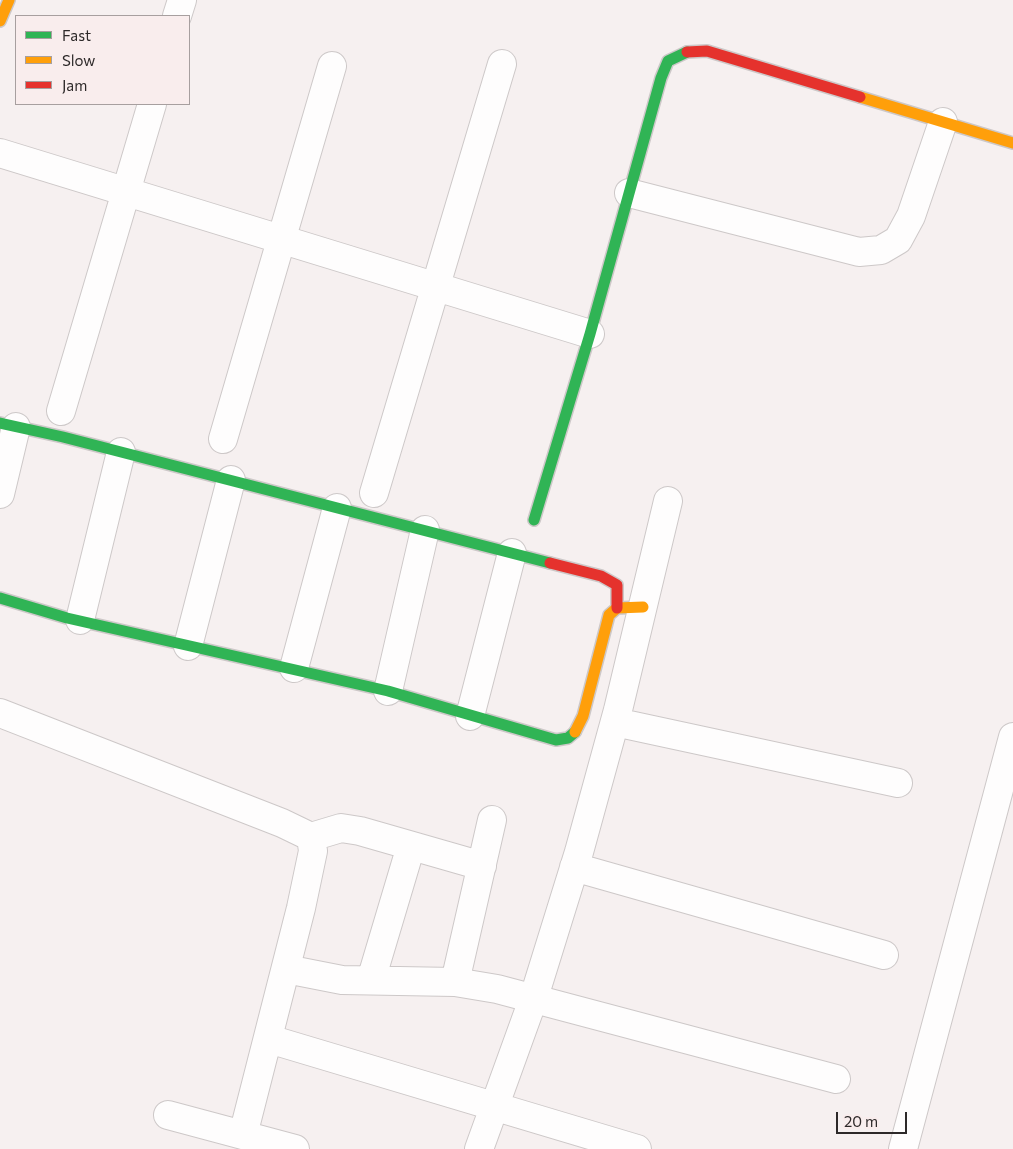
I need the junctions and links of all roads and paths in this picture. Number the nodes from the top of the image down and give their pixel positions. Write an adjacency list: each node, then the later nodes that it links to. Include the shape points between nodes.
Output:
1 (9, 0): 4 (street)
2 (182, 0): 3 (street)
3 (177, 15)
4 (0, 21)
5 (502, 64): 14 (street)
6 (332, 66): 13 (street)
7 (152, 105): 11 (street)
8 (944, 122): 9 (street); 12 (street, via 911,216 898,240 881,250 859,252); 12 (street, via 707,51 683,52 668,61 661,78)
9 (1013, 143)
10 (0, 153): 11 (street)
11 (126, 192): 13 (street); 16 (street)
12 (629, 193): 15 (street)
13 (281, 239): 14 (street); 18 (street)
14 (437, 287): 15 (street); 21 (street)
15 (590, 334): 25 (street)
16 (60, 411)
17 (8, 425): 19 (street); 22 (street)
18 (223, 439)
19 (121, 452): 20 (street); 30 (street)
20 (231, 480): 24 (street); 31 (street)
21 (374, 493)
22 (0, 494)
23 (668, 501): 29 (street)
24 (337, 508): 26 (street); 32 (street)
25 (534, 520)
26 (425, 530): 27 (street); 33 (street)
27 (512, 553): 29 (street, via 601,576 617,585); 35 (street)
28 (0, 598): 30 (street)
29 (630, 607): 35 (street, via 609,614 583,716 576,731 568,738 556,740); 36 (street)
30 (80, 620): 31 (street)
31 (188, 646): 32 (street)
32 (294, 668): 33 (street)
33 (388, 691): 35 (street)
34 (0, 713): 40 (street)
35 (470, 716)
36 (615, 722): 38 (street); 43 (street)
37 (1013, 737): 57 (street)
38 (898, 783)
39 (492, 820): 42 (street)
40 (311, 837): 41 (street, via 340,828); 45 (street, via 314,851)
41 (411, 846): 42 (street); 46 (street)
42 (482, 866): 47 (street)
43 (574, 866): 44 (street); 48 (street)
44 (884, 955)
45 (286, 970): 46 (street, via 318,977); 49 (street)
46 (371, 980): 47 (street)
47 (455, 982): 48 (street)
48 (534, 997): 50 (street); 51 (street)
49 (269, 1039): 51 (street); 53 (street)
50 (836, 1078)
51 (495, 1106): 55 (street); 56 (street)
52 (168, 1115): 53 (street)
53 (243, 1135): 54 (street)
54 (296, 1149)
55 (479, 1149)
56 (637, 1149)
57 (903, 1149)

